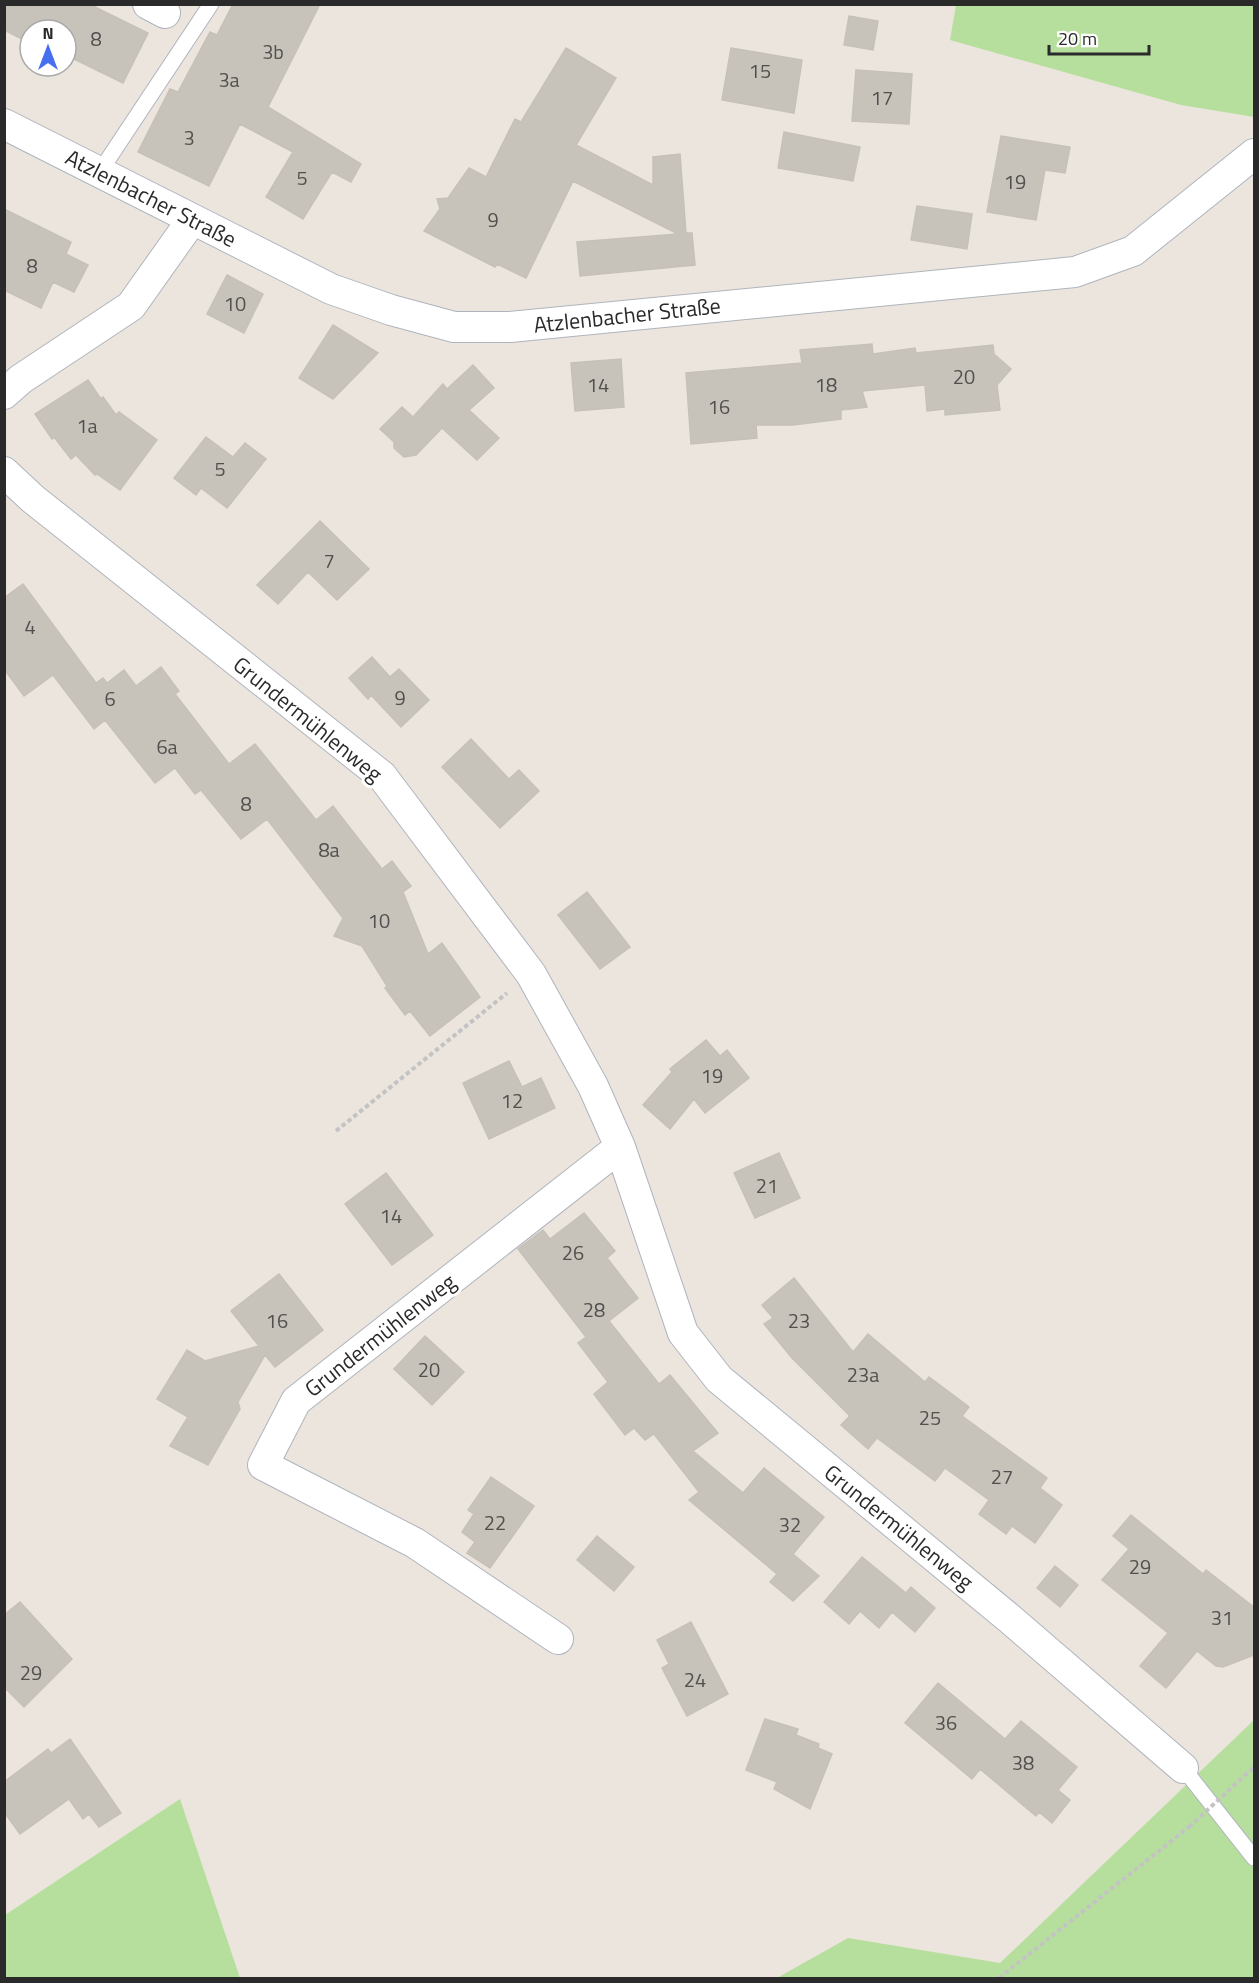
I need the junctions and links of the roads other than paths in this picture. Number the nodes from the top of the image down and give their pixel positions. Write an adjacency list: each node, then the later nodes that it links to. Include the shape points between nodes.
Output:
1 (211, 4): 4 (lane)
2 (4, 124): 4 (street, Atzlenbacher Straße)
3 (1254, 154): 5 (street, Atzlenbacher Straße, via 1133,251 1075,272 510,327 454,327 391,310 331,289)
4 (99, 173): 5 (street, Atzlenbacher Straße)
5 (192, 220): 6 (street, via 131,306)
6 (4, 394)
7 (4, 472): 8 (street, Grundermühlenweg, via 382,776 531,974 593,1086)
8 (620, 1147): 9 (street, Grundermühlenweg, via 296,1401 263,1465 415,1543); 10 (street, Grundermühlenweg, via 683,1333 719,1379 1010,1619)
9 (558, 1639)
10 (1183, 1768): 11 (lane, Grundermühlenweg)
11 (1254, 1858)

